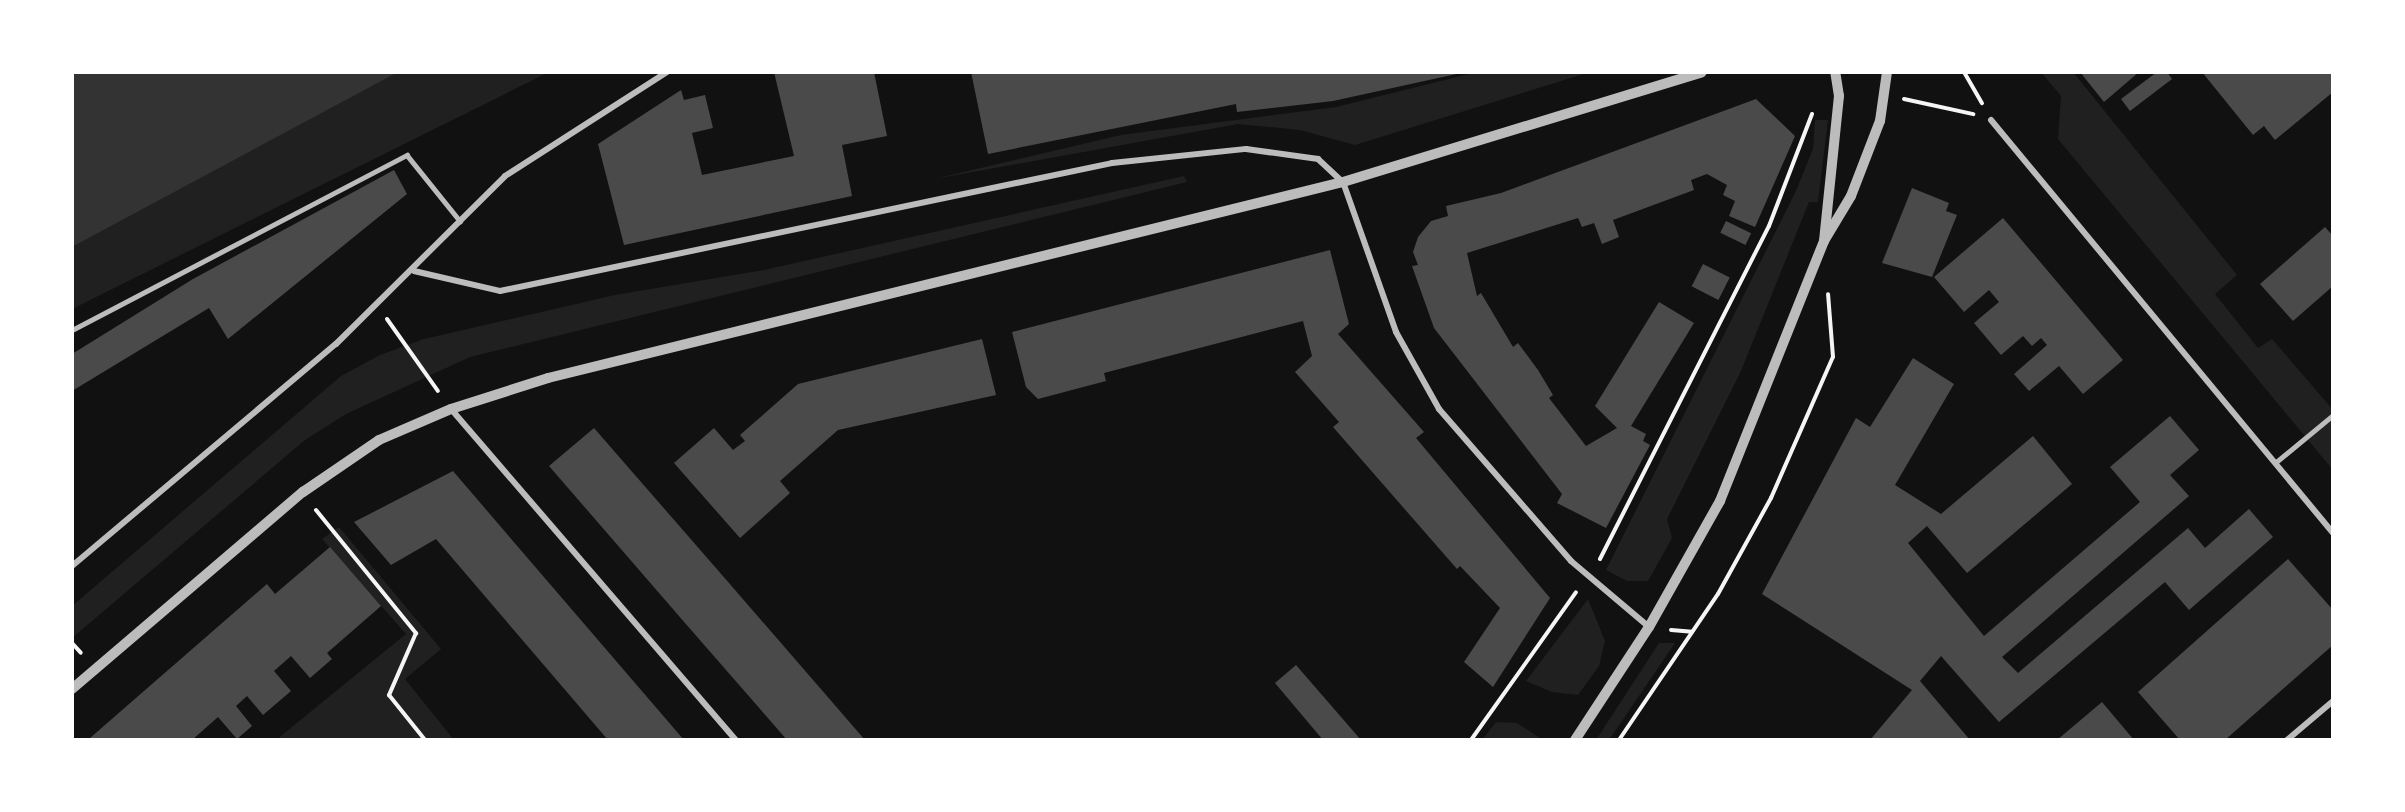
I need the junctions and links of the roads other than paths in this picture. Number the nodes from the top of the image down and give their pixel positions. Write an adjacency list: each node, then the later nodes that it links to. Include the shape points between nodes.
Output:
1 (667, 72): 7 (street, via 505,176)
2 (1702, 72): 6 (street)
3 (1835, 72): 8 (street, via 1839,96)
4 (1887, 72): 8 (street, via 1880,121 1851,196)
5 (1991, 120): 13 (street)
6 (1343, 182): 9 (street, via 1318,159 1246,149 1112,163 500,291); 11 (street, via 548,378); 16 (street, via 1415,371 1439,409 1587,577)
7 (460, 221): 9 (street); 10 (lane, via 407,155)
8 (1824, 241): 16 (street, via 1720,501)
9 (414, 271): 15 (street)
10 (72, 330)
11 (451, 409): 17 (street, via 379,440 303,492); 19 (street)
12 (2333, 415): 13 (lane)
13 (2275, 463): 14 (street)
14 (2333, 532)
15 (72, 566)
16 (1650, 627): 20 (street)
17 (72, 689)
18 (2333, 701): 21 (street)
19 (736, 740)
20 (1575, 740)
21 (2287, 740)

